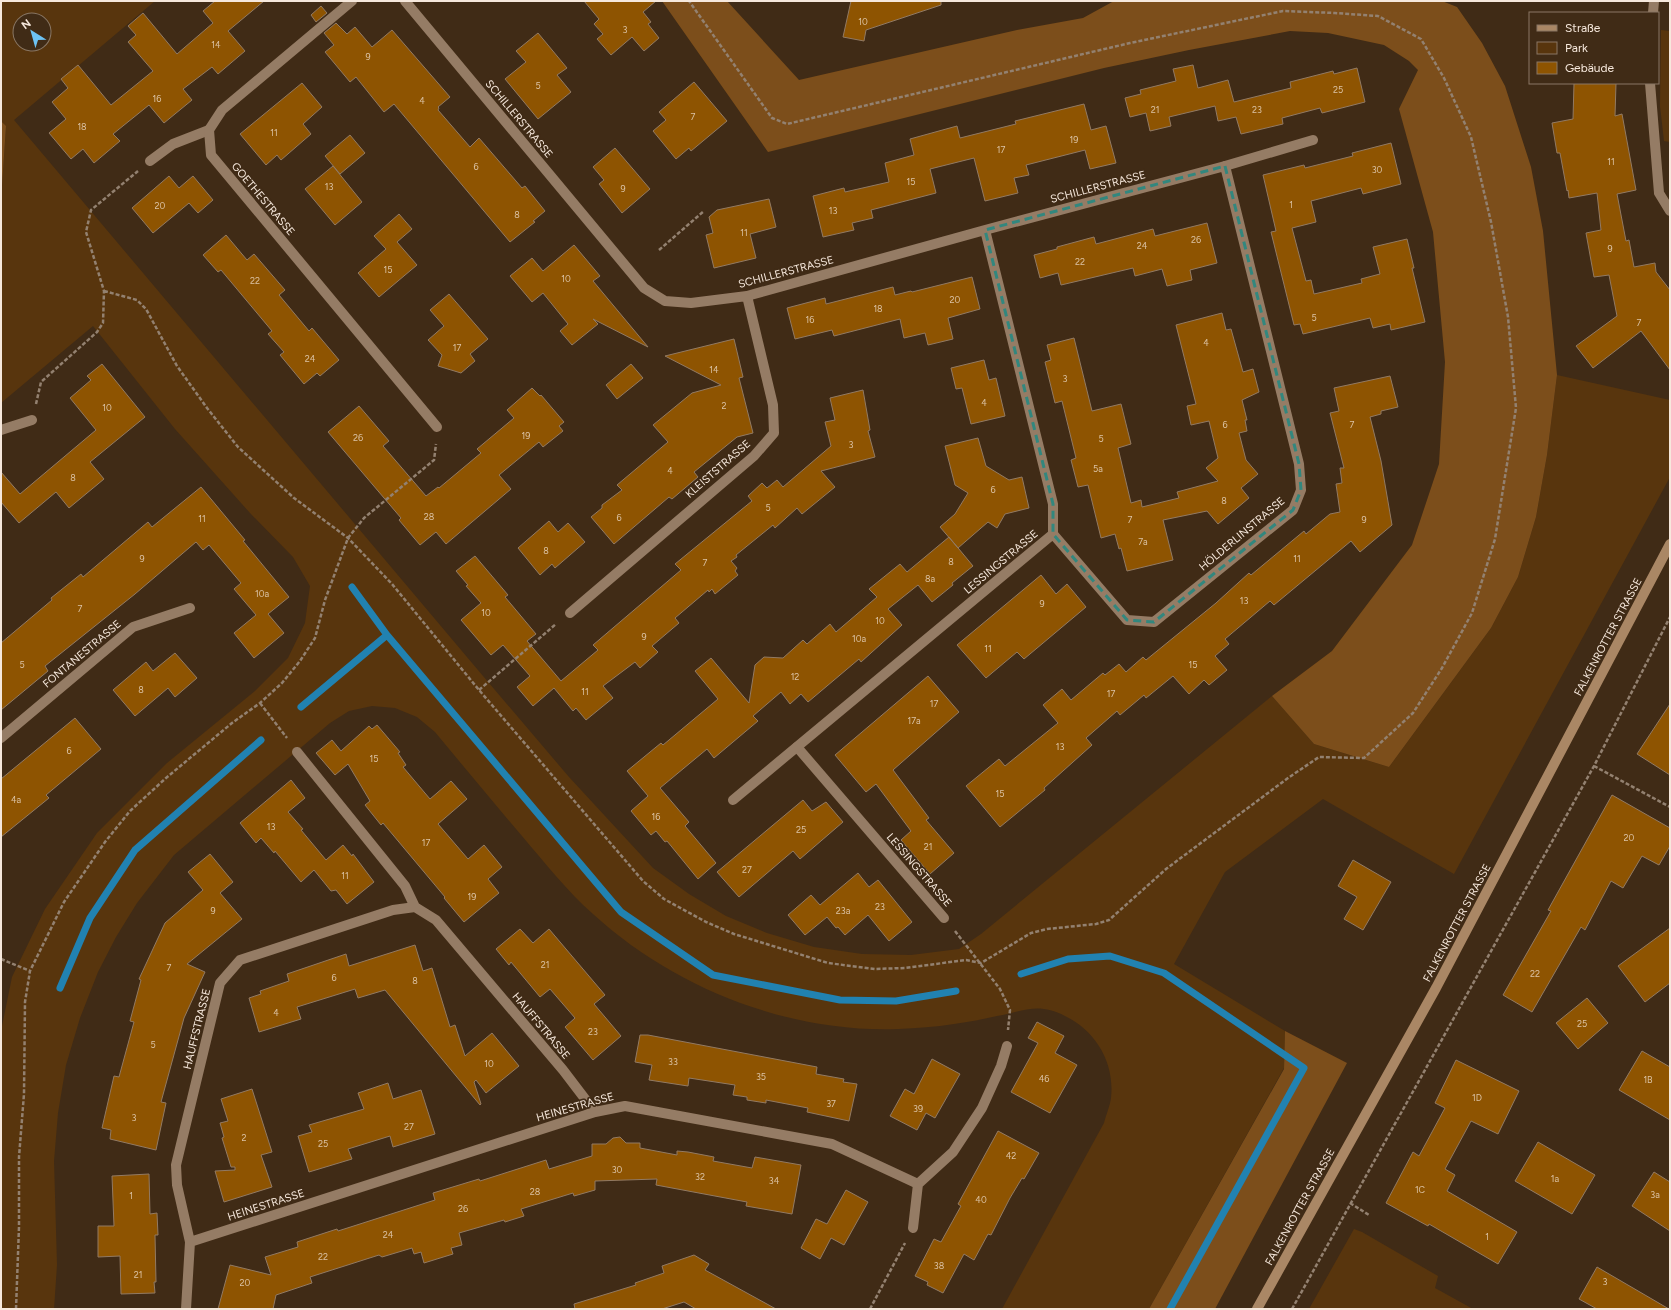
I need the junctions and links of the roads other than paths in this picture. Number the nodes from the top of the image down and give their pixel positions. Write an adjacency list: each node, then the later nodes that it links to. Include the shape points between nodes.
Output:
1 (352, 1): 6 (street, via 222,110)
2 (405, 1): 12 (street, SCHILLERSTRASSE, via 644,288 665,301 691,303)
3 (1654, 1): 4 (street)
4 (1653, 12)
5 (1650, 84): 10 (street, via 1659,193)
6 (209, 130): 8 (street, via 173,144); 14 (street, GOETHESTRASSE, via 211,156)
7 (1313, 140): 9 (street, SCHILLERSTRASSE)
8 (150, 161)
9 (1225, 166): 11 (street, SCHILLERSTRASSE); 16 (street, HÖLDERLINSTRASSE, via 1299,464 1301,490 1293,510 1154,622 1127,620)
10 (1670, 210)
11 (985, 230): 12 (street, SCHILLERSTRASSE); 16 (street, LESSINGSTRASSE, via 1053,504)
12 (747, 296): 19 (street, KLEISTSTRASSE, via 772,404 774,433 754,456)
13 (32, 420): 15 (street)
14 (437, 428)
15 (1, 430)
16 (1053, 534): 21 (street, LESSINGSTRASSE)
17 (1670, 544): 32 (main road, FALKENROTTER STRASSE, via 1436,988)
18 (190, 608): 20 (street, FONTANESTRASSE, via 133,627)
19 (570, 613)
20 (1, 738)
21 (797, 747): 23 (street, LESSINGSTRASSE); 25 (street, LESSINGSTRASSE)
22 (297, 752): 24 (street, HAUFFSTRASSE, via 405,886)
23 (733, 800)
24 (416, 907): 27 (street, HAUFFSTRASSE, via 436,920 563,1070); 30 (street, HAUFFSTRASSE, via 393,910 240,960 220,983 176,1166 177,1184)
25 (944, 918)
26 (1007, 1046): 28 (street, via 982,1108 953,1152)
27 (595, 1112): 28 (street, HEINESTRASSE, via 625,1106 832,1144); 30 (street, HEINESTRASSE)
28 (918, 1184): 29 (street)
29 (913, 1228)
30 (190, 1242): 31 (street)
31 (186, 1309)
32 (1256, 1309)

